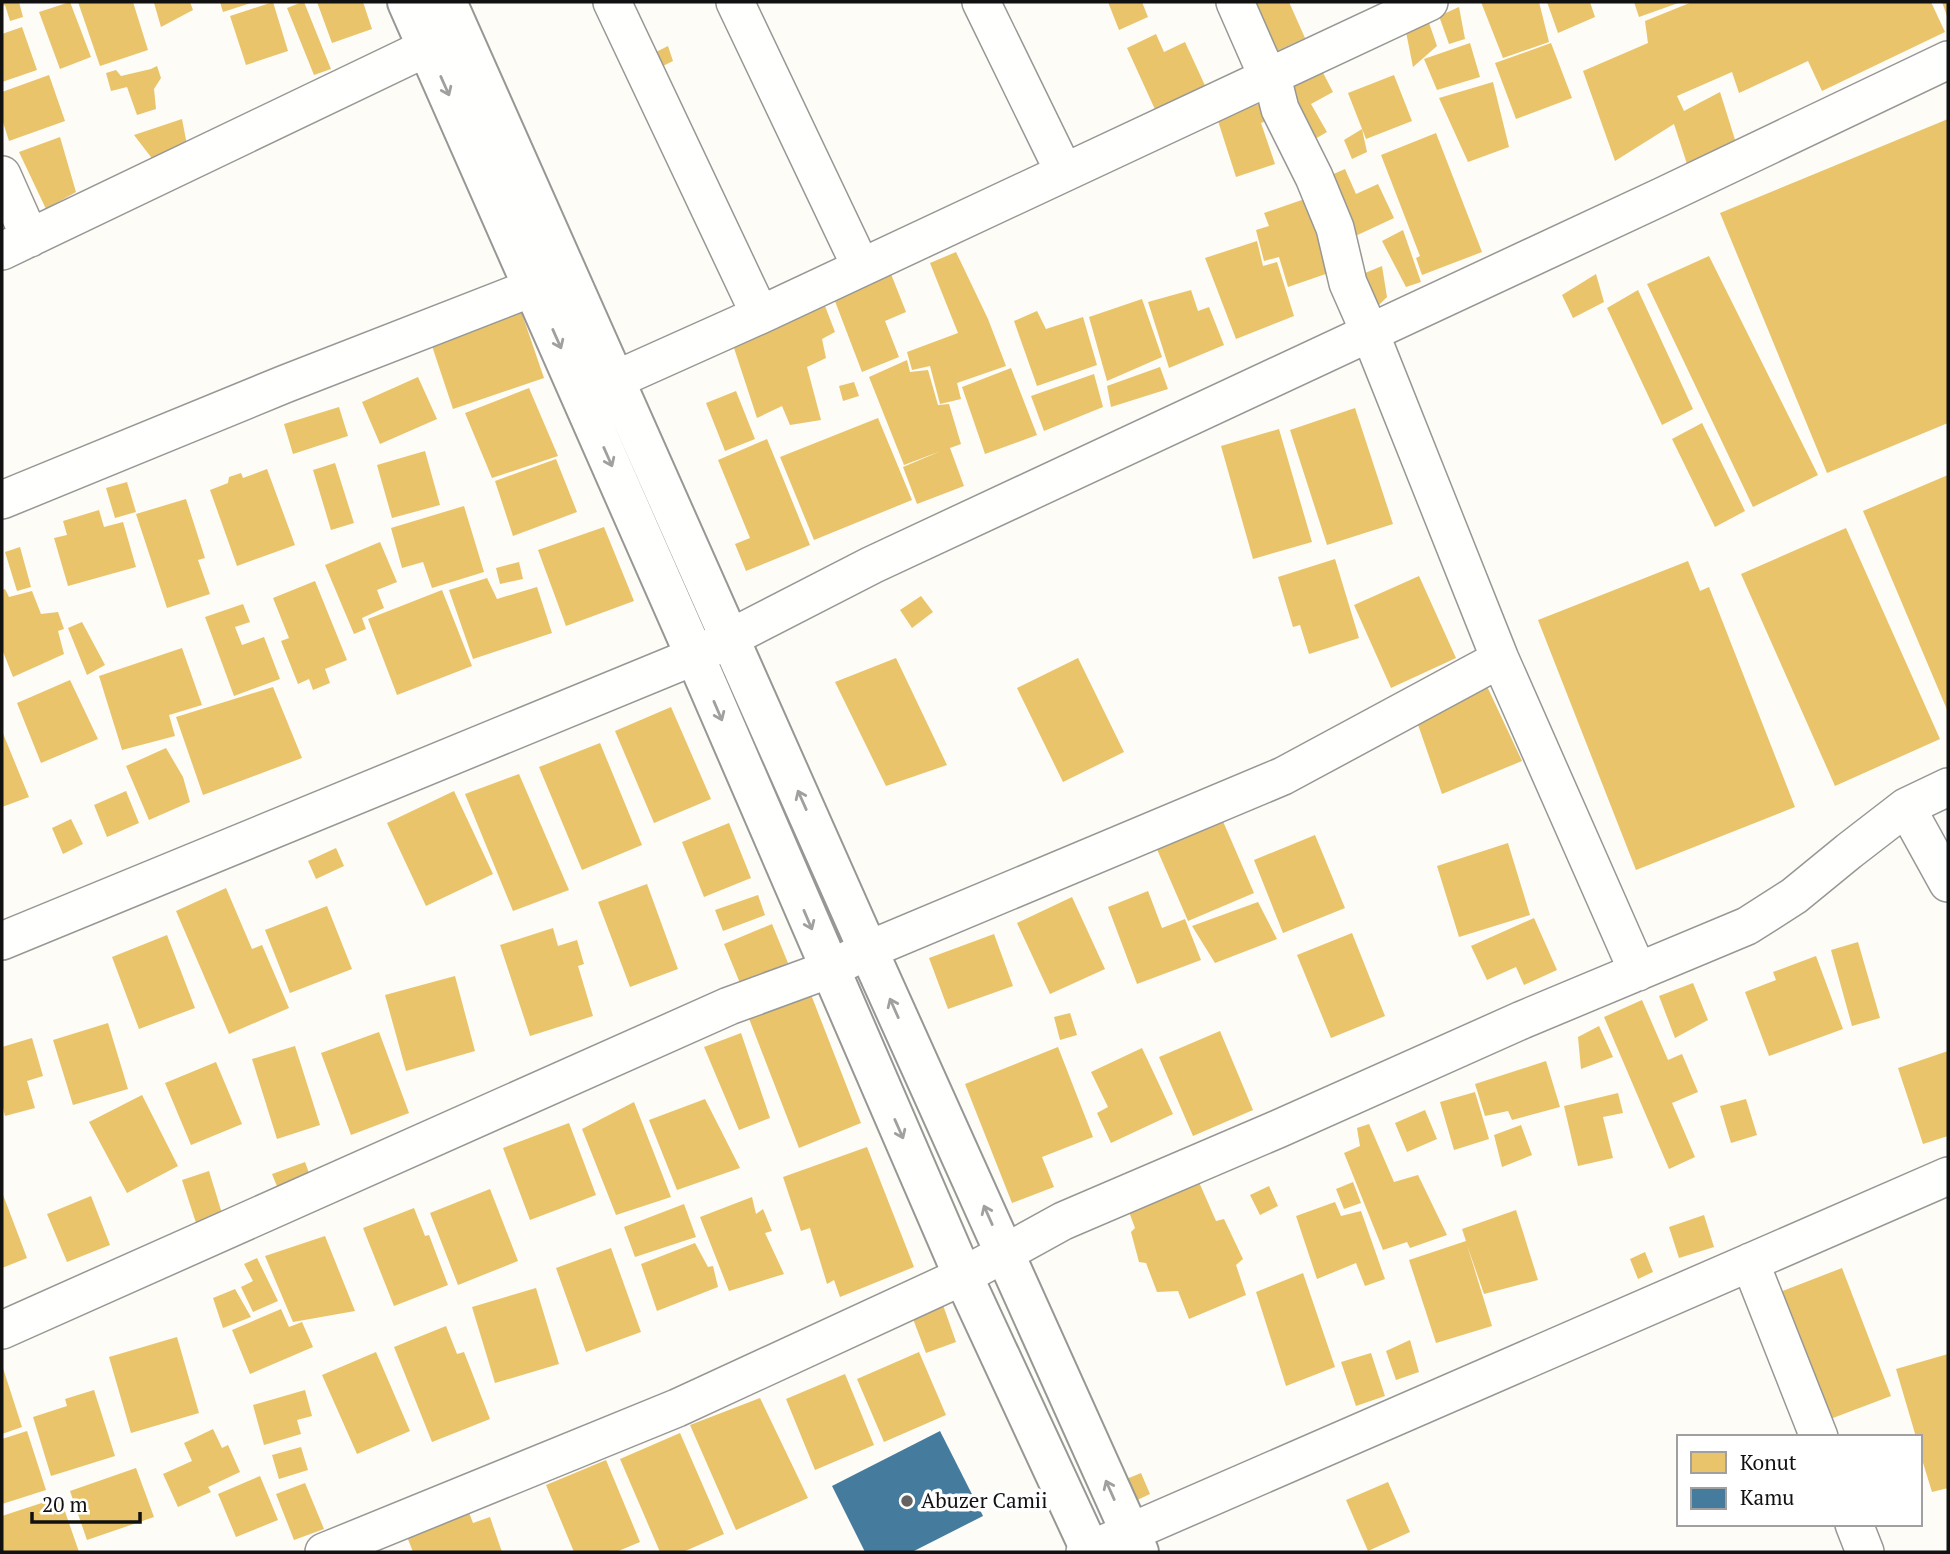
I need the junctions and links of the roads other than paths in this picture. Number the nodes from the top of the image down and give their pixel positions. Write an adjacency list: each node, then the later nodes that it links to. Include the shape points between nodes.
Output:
1 (407, 2): 8 (street)
2 (447, 2): 18 (street)
3 (612, 2): 16 (street)
4 (735, 2): 14 (street)
5 (982, 2): 11 (street)
6 (1234, 2): 10 (street)
7 (1429, 2): 10 (street)
8 (428, 47): 13 (street); 15 (street, one-way to 15)
9 (1948, 60): 17 (street)
10 (1271, 76): 11 (street); 17 (street, via 1280,110 1335,228 1348,283)
11 (1064, 172): 14 (street)
12 (2, 175): 13 (street)
13 (16, 244)
14 (861, 267): 16 (street)
15 (534, 288): 18 (street, one-way to 18); 19 (street)
16 (760, 315): 18 (street)
17 (1370, 333): 20 (street, via 872,565); 22 (street)
18 (598, 387): 20 (street); 21 (street, one-way to 21)
19 (2, 500)
20 (730, 638): 21 (street); 27 (street, one-way to 20)
21 (695, 656): 26 (street); 28 (street, one-way to 28)
22 (1500, 659): 27 (street, via 1283,776); 29 (street)
23 (1948, 787): 24 (street)
24 (1906, 807): 25 (street); 29 (street, via 1794,896 1747,926)
25 (1948, 883)
26 (2, 940)
27 (868, 950): 28 (street); 31 (street, one-way to 27)
28 (830, 969): 33 (street, one-way to 33); 34 (street, via 729,1006)
29 (1638, 972): 31 (street, via 1063,1222)
30 (1948, 1176): 32 (street)
31 (1005, 1253): 33 (street); 37 (street, one-way to 31)
32 (1750, 1262): 35 (street); 37 (street)
33 (963, 1276): 38 (street, via 677,1408); 39 (street)
34 (2, 1330)
35 (1818, 1435)
36 (1855, 1526): 40 (street)
37 (1134, 1543): 39 (street)
38 (324, 1552)
39 (1089, 1552)
40 (1865, 1552)

